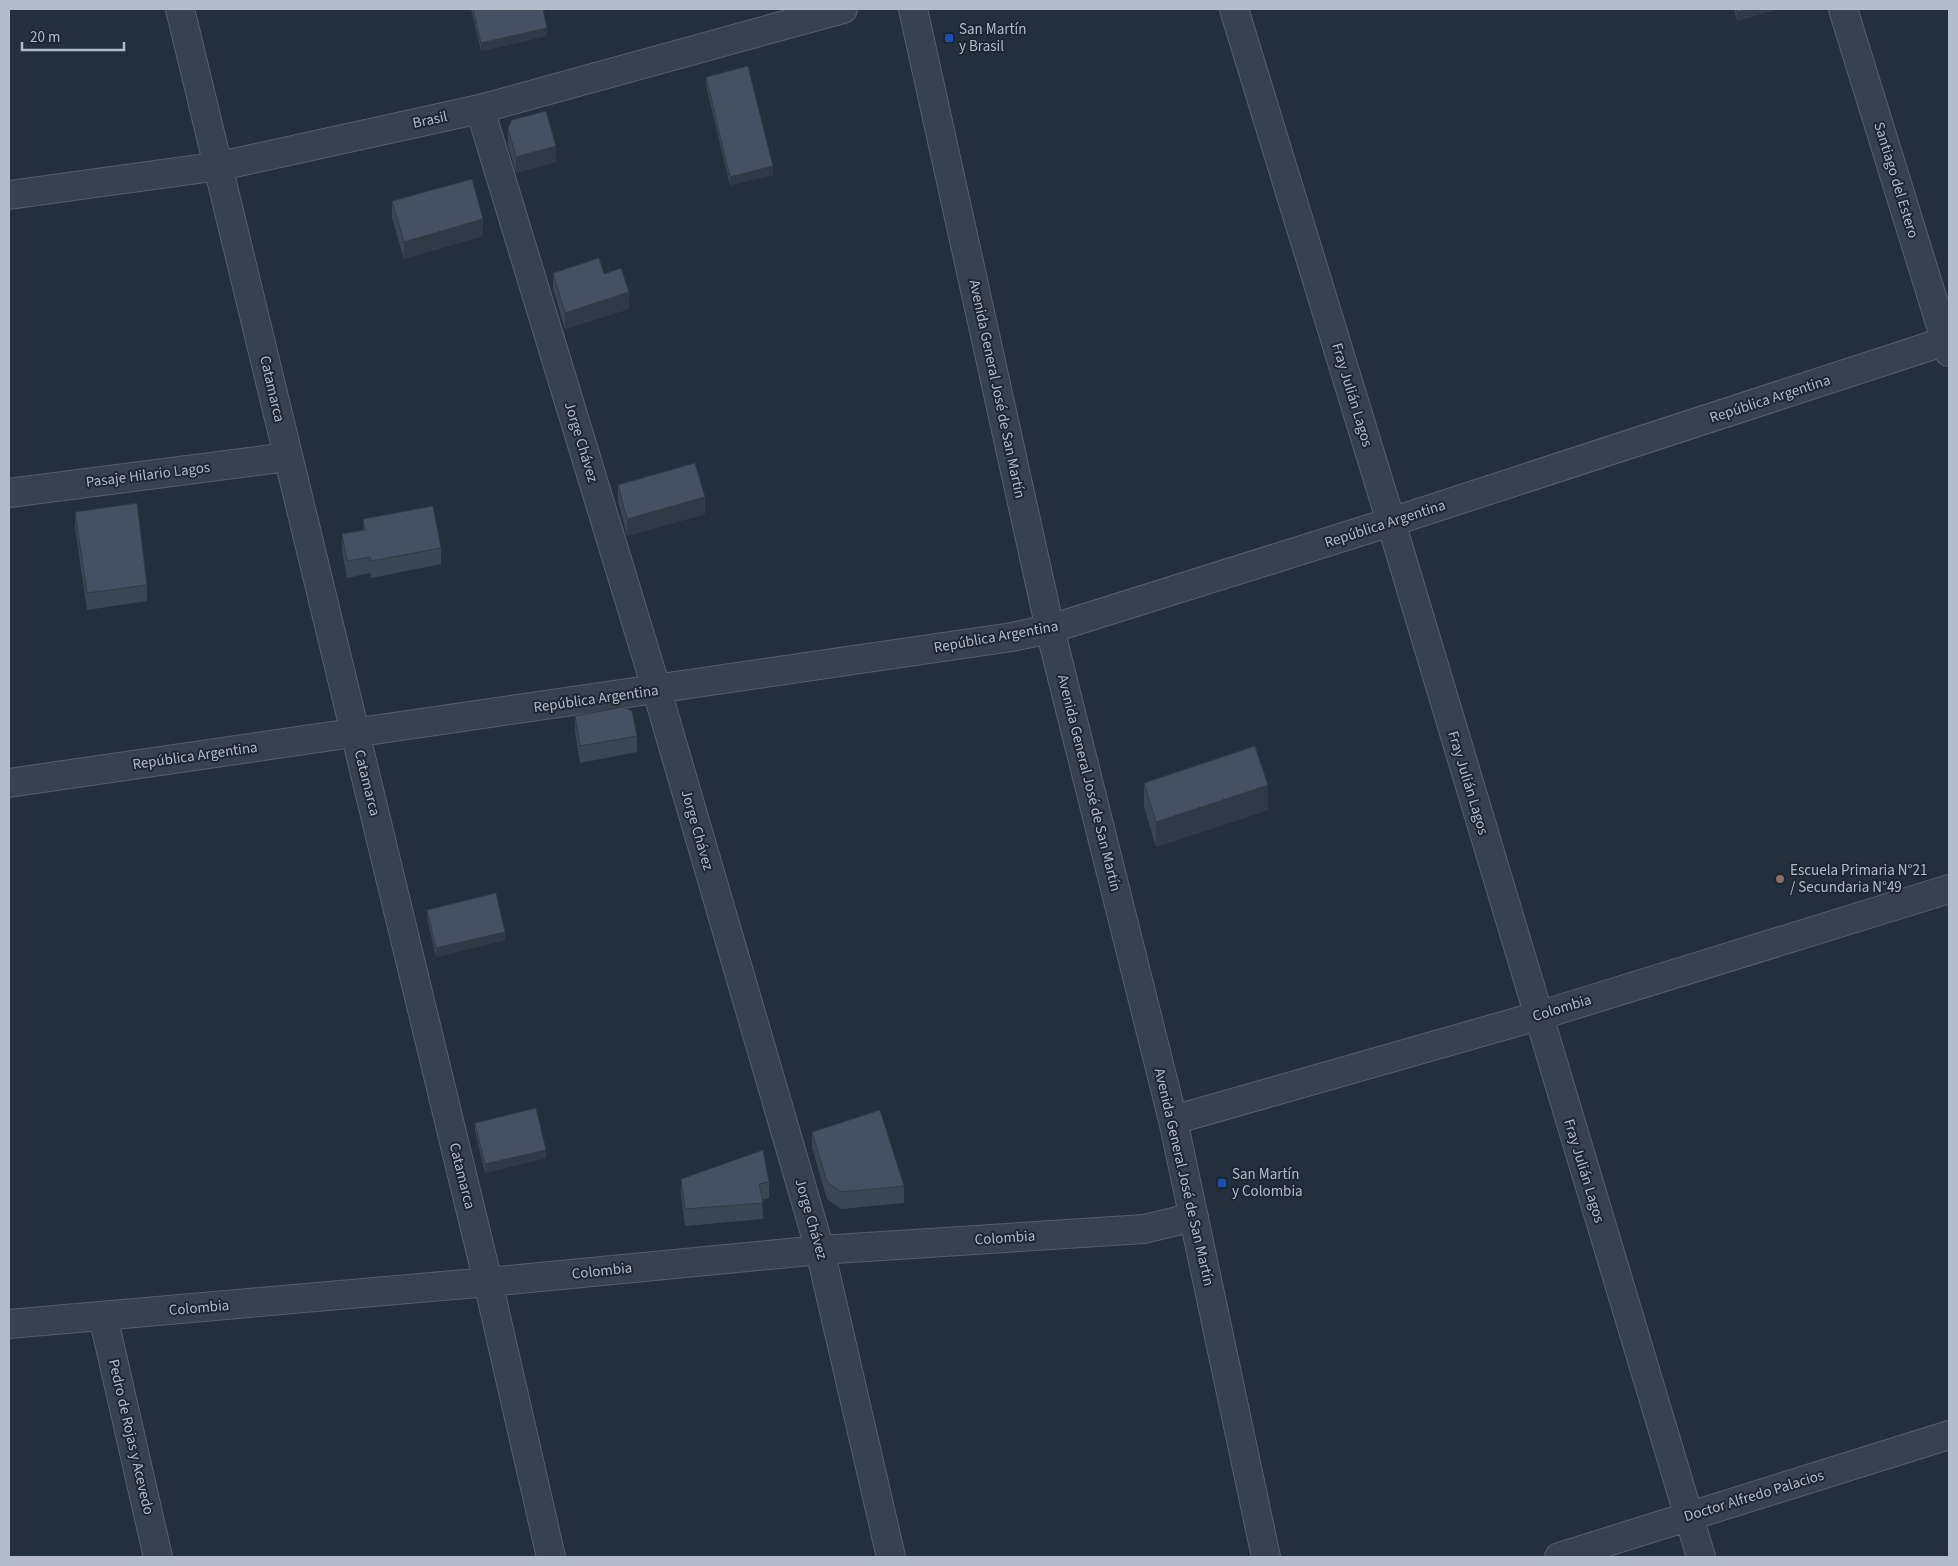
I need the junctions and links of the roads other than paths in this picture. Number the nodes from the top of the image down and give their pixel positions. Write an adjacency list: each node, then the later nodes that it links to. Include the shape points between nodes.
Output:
1 (180, 9): 7 (street, Catamarca)
2 (843, 9): 6 (street, Brasil)
3 (913, 9): 13 (street, Avenida General José de San Martín)
4 (1234, 9): 12 (street, Fray Julián Lagos)
5 (1843, 9): 9 (street, Santiago del Estero)
6 (480, 109): 7 (street, Brasil); 14 (street, Jorge Chávez)
7 (220, 166): 8 (street, Brasil); 10 (street, Catamarca)
8 (9, 195)
9 (1948, 345): 12 (street, República Argentina)
10 (287, 458): 11 (street, Pasaje Hilario Lagos); 15 (street, Catamarca)
11 (9, 493)
12 (1391, 522): 13 (street, República Argentina); 18 (street, Fray Julián Lagos)
13 (1050, 629): 14 (street, República Argentina); 19 (street, Avenida General José de San Martín)
14 (656, 691): 15 (street, República Argentina); 21 (street, Jorge Chávez)
15 (355, 732): 16 (street, República Argentina); 22 (street, Catamarca)
16 (9, 783)
17 (1949, 890): 18 (street, Colombia)
18 (1538, 1016): 19 (street, Colombia); 26 (street, Fray Julián Lagos)
19 (1173, 1120): 20 (street, Avenida General José de San Martín)
20 (1194, 1217): 21 (street, Colombia, via 1144,1229); 30 (street, Avenida General José de San Martín)
21 (820, 1250): 22 (street, Colombia); 29 (street, Jorge Chávez)
22 (488, 1282): 23 (street, Colombia); 28 (street, Catamarca)
23 (103, 1316): 24 (street, Colombia); 27 (street, Pedro de Rojas y Acevedo)
24 (9, 1324)
25 (1949, 1435): 26 (street, Doctor Alfredo Palacios)
26 (1688, 1516): 31 (street, Doctor Alfredo Palacios); 32 (street, Fray Julián Lagos)
27 (158, 1557)
28 (551, 1557)
29 (891, 1557)
30 (1266, 1557)
31 (1559, 1557)
32 (1701, 1557)

